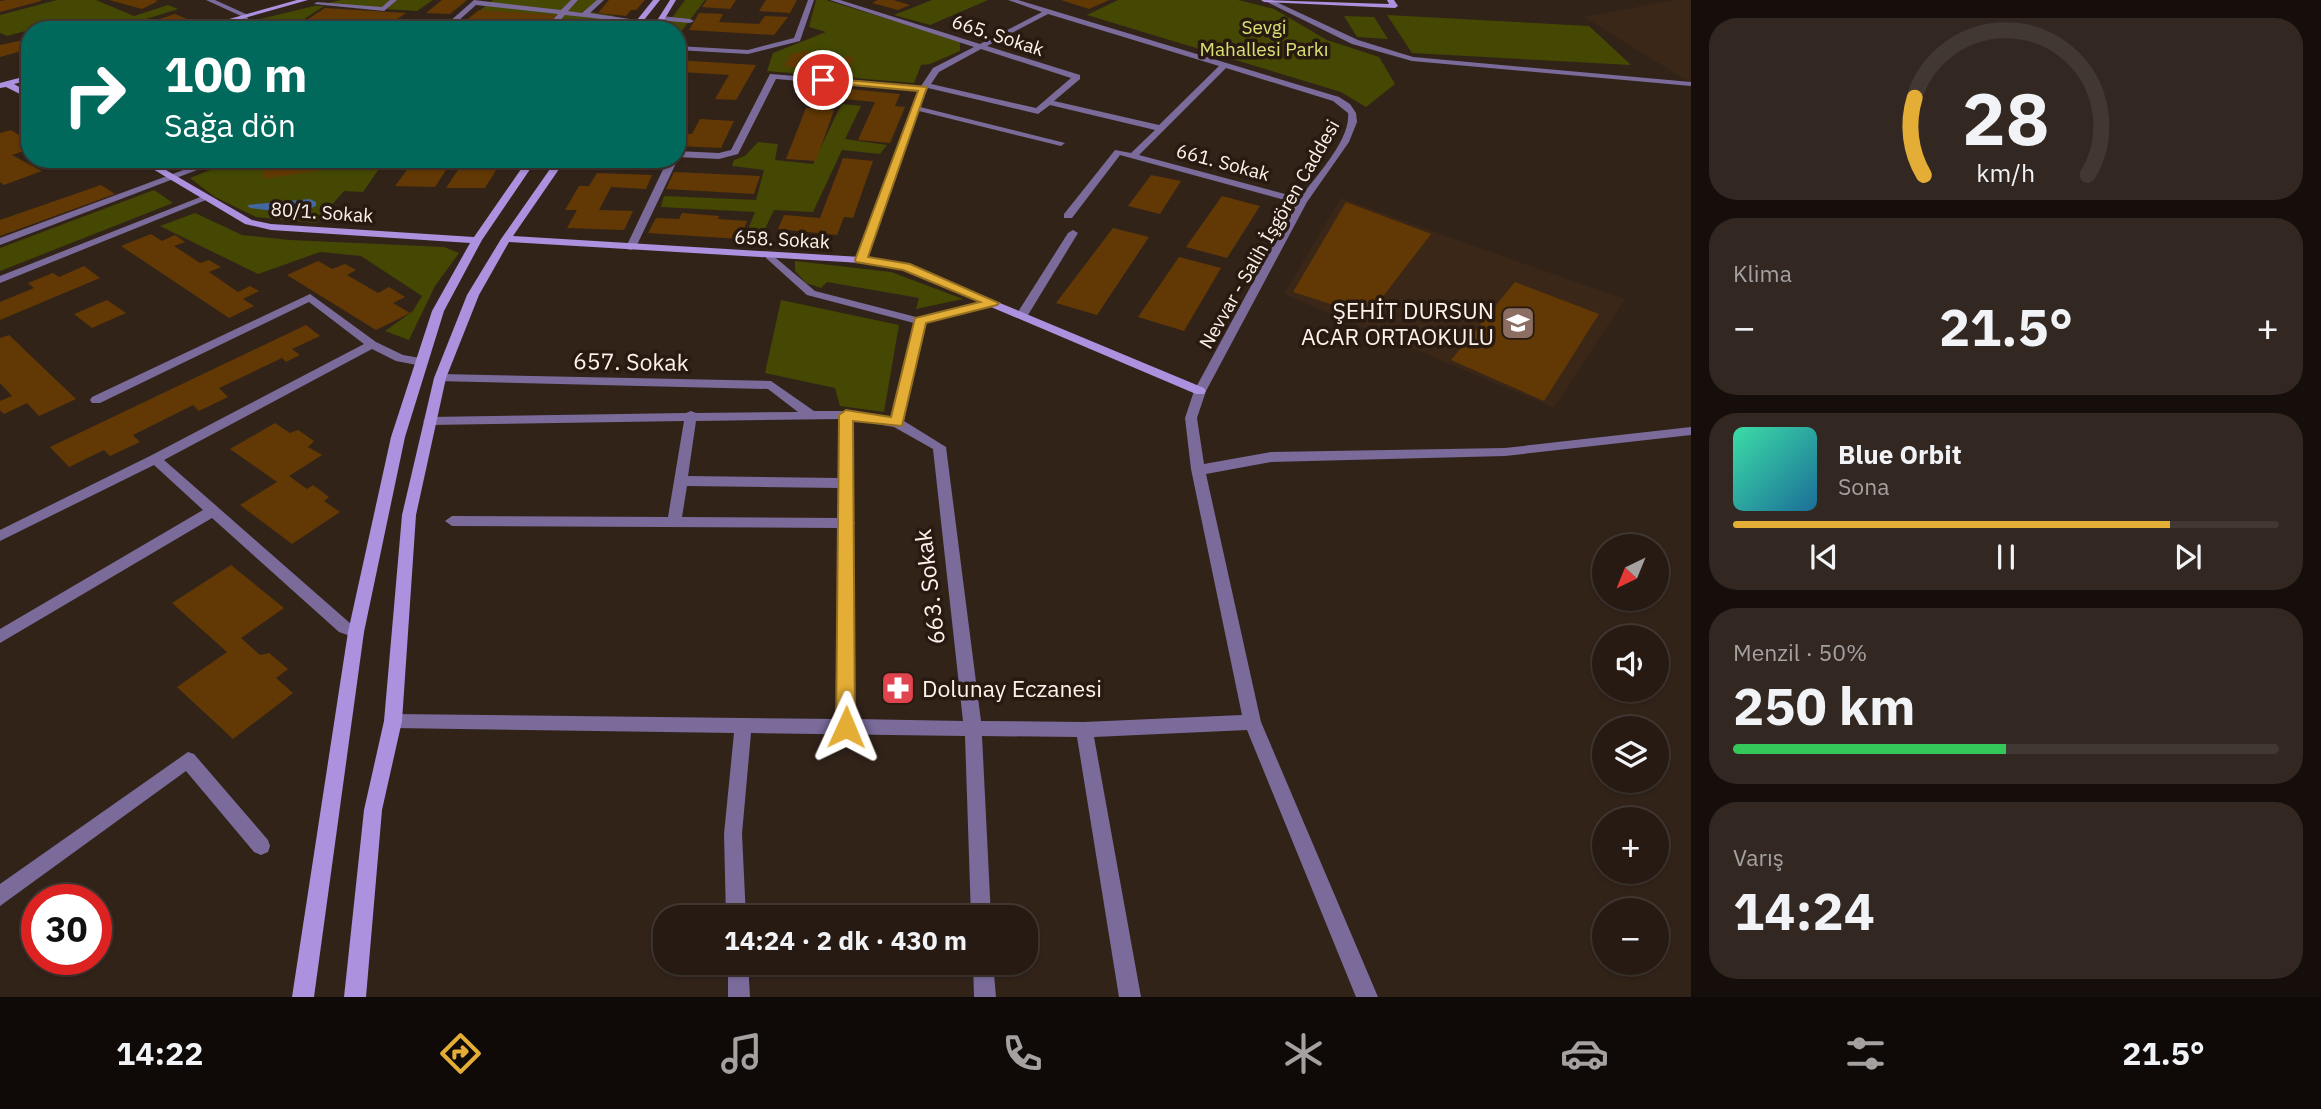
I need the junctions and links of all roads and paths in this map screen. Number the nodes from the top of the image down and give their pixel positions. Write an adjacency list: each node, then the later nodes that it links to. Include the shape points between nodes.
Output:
1 (209, 0): 18 (street)
2 (305, 0): 18 (street)
3 (394, 0): 15 (street, via 384,9)
4 (575, 0): 17 (street)
5 (600, 0): 19 (street)
6 (657, 0): 25 (street)
7 (673, 0): 20 (street)
8 (811, 0): 29 (street, via 797,39 748,52)
9 (833, 0): 28 (street, 665. Sokak)
10 (1012, 0): 16 (street, Nevvar - Salih İşgören Caddesi)
11 (1264, 0): 14 (street)
12 (1390, 0): 14 (street, via 1395,6)
13 (476, 1): 17 (street); 23 (street)
14 (1269, 1): 33 (street, via 1355,42 1412,59)
15 (317, 4)
16 (1048, 11): 28 (street); 30 (street, Nevvar - Salih İşgören Caddesi)
17 (563, 14): 19 (street); 24 (street)
18 (244, 15): 21 (street); 22 (street)
19 (584, 15): 25 (street)
20 (661, 18): 26 (street); 27 (street)
21 (224, 21)
22 (245, 21)
23 (453, 21)
24 (556, 21)
25 (639, 21)
26 (659, 21)
27 (690, 21)
28 (980, 46): 34 (street, via 936,70); 36 (street, 665. Sokak, via 1077,77)
29 (686, 49)
30 (1224, 65): 38 (street); 49 (street, Nevvar - Salih İşgören Caddesi, via 1336,99 1352,113 1345,142)
31 (21, 79): 32 (street)
32 (2, 84): 35 (street)
33 (1691, 84)
34 (925, 87): 36 (street, via 1038,111); 37 (street); 40 (street, via 773,76 735,152)
35 (21, 93)
36 (1048, 102): 38 (street)
37 (915, 108): 39 (street); 57 (street)
38 (1159, 128): 41 (street)
39 (1061, 144)
40 (686, 154)
41 (1135, 155): 49 (street, 661. Sokak); 50 (street, via 1118,152)
42 (157, 168): 47 (street, 80/1. Sokak)
43 (198, 168): 47 (street)
44 (527, 168): 53 (street)
45 (556, 168): 52 (street)
46 (669, 168): 55 (street)
47 (174, 177): 48 (street, 80/1. Sokak); 54 (street)
48 (206, 198): 53 (street, 80/1. Sokak, via 248,222 271,227); 58 (street)
49 (1302, 202): 65 (street, Nevvar - Salih İşgören Caddesi)
50 (1068, 216)
51 (1073, 233): 60 (street)
52 (506, 239): 55 (street, 658. Sokak); 64 (street, via 473,295)
53 (477, 240): 63 (street, via 438,311)
54 (0, 242)
55 (631, 247): 56 (street, 658. Sokak)
56 (770, 256): 57 (street, 658. Sokak); 61 (street, via 811,293)
57 (861, 260): 59 (street, 658. Sokak, via 906,267)
58 (0, 280)
59 (993, 303): 60 (street, 658. Sokak); 61 (street)
60 (1022, 315): 65 (street, 658. Sokak)
61 (920, 321): 71 (street)
62 (372, 344): 63 (street, via 400,358); 66 (street, via 310,297); 73 (street)
63 (422, 362): 82 (street, via 398,437)
64 (440, 378): 68 (street, 657. Sokak, via 771,385); 70 (street)
65 (1200, 391): 74 (street, Nevvar - Salih İşgören Caddesi, via 1191,418)
66 (96, 400)
67 (691, 415): 68 (street); 70 (street); 75 (street)
68 (811, 415): 69 (street)
69 (846, 415): 71 (street); 76 (street)
70 (429, 421): 84 (street, via 409,515)
71 (897, 423): 88 (street, 663. Sokak, via 939,447)
72 (1691, 431): 74 (street, via 1505,452 1271,457)
73 (155, 459): 77 (street); 81 (street)
74 (1198, 469): 85 (street, Nevvar - Salih İşgören Caddesi)
75 (681, 481): 76 (street); 79 (street)
76 (847, 482): 80 (street)
77 (214, 510): 82 (street, via 345,628); 83 (street)
78 (452, 521): 79 (street)
79 (674, 521): 80 (street)
80 (848, 523): 87 (street)
81 (0, 536)
82 (356, 632): 96 (street)
83 (0, 637)
84 (393, 721): 86 (street); 97 (street, via 373,810)
85 (1252, 722): 89 (street); 101 (street, Nevvar - Salih İşgören Caddesi)
86 (743, 725): 87 (street); 92 (street, via 733,834)
87 (846, 727): 88 (street)
88 (973, 729): 89 (street); 93 (street, 663. Sokak)
89 (1084, 730): 100 (street)
90 (261, 846): 91 (street, via 188,760)
91 (0, 896)
92 (736, 905)
93 (980, 905)
94 (738, 975): 98 (street)
95 (984, 975): 99 (street)
96 (303, 997)
97 (355, 997)
98 (739, 997)
99 (985, 997)
100 (1130, 997)
101 (1367, 997)

